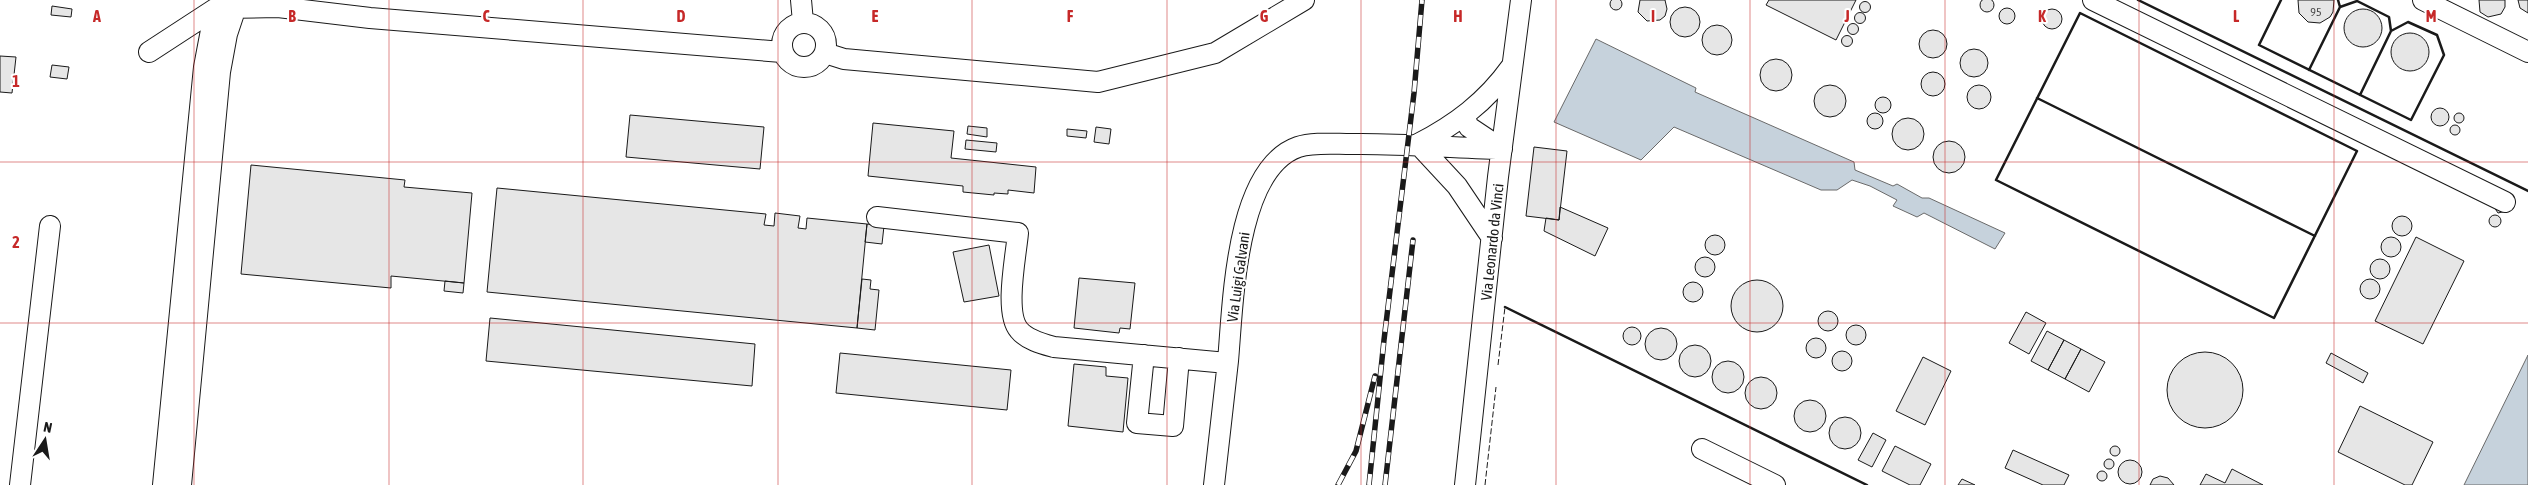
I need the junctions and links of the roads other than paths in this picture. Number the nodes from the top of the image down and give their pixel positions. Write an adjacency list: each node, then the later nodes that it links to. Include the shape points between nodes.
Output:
1 (337, 0): 9 (street)
2 (801, 0): 10 (street)
3 (1304, 0): 14 (street, via 1215,53 1098,82 844,58)
4 (1521, 0): 15 (street, Via Leonardo da Vinci)
5 (2092, 0): 19 (street)
6 (2423, 0): 13 (street)
7 (284, 4): 8 (street); 9 (street)
8 (226, 5): 11 (street); 28 (street, via 204,67); 29 (street, via 227,34 220,72)
9 (370, 18): 12 (street)
10 (803, 22): 12 (street, via 785,32); 14 (street, via 822,32)
11 (149, 52)
12 (782, 52): 14 (street, via 789,62 800,67 812,66)
13 (2528, 52)
14 (825, 53)
15 (1511, 67): 16 (street, via 1492,92); 18 (street, Via Leonardo da Vinci)
16 (1464, 117): 17 (street); 18 (street, via 1469,127)
17 (1418, 144): 18 (street, Via Luigi Galvani, via 1440,148); 22 (street, via 1457,186); 25 (street, Via Luigi Galvani, via 1298,147 1264,176 1239,245)
18 (1502, 149): 22 (street, Via Leonardo da Vinci)
19 (2505, 202)
20 (877, 217): 23 (street, via 1018,233 1011,313 1019,330 1036,342 1054,347)
21 (50, 226): 27 (street)
22 (1492, 238): 31 (street, Via Leonardo da Vinci)
23 (1144, 355): 24 (street); 24 (street, via 1137,423 1155,425 1173,426)
24 (1179, 358): 25 (street)
25 (1227, 363): 30 (street, Via Luigi Galvani)
26 (1702, 449): 32 (street)
27 (20, 485)
28 (163, 485)
29 (181, 485)
30 (1214, 485)
31 (1466, 485)
32 (1775, 485)

